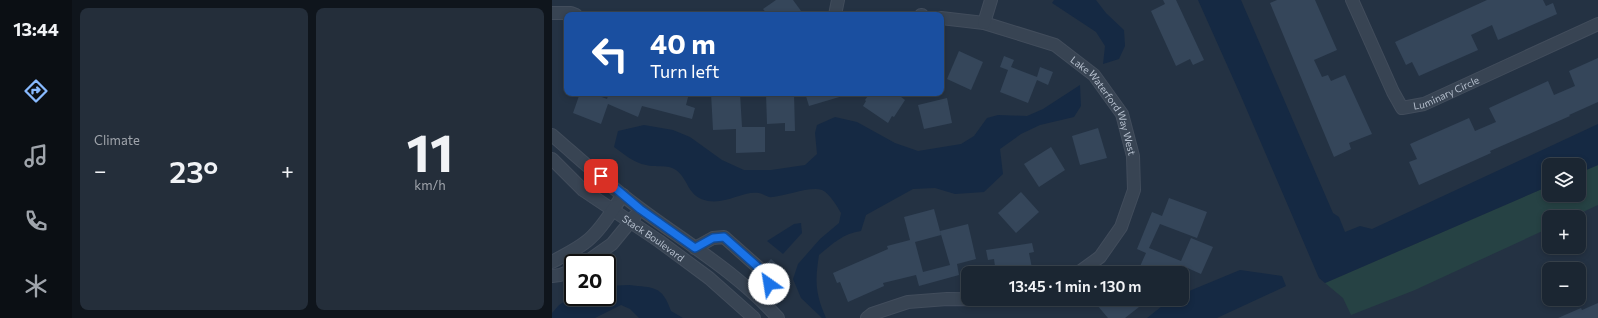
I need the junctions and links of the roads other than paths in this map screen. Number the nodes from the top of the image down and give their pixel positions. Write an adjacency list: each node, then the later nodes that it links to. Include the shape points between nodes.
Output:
1 (838, 0): 4 (street)
2 (991, 0): 8 (street)
3 (1352, 0): 9 (street, Luminary Circle, via 1402,108 1424,104)
4 (836, 12)
5 (552, 13): 6 (street)
6 (564, 14)
7 (944, 18): 8 (street, Lake Waterford Way West)
8 (984, 23): 19 (street, Lake Waterford Way West, via 1054,45 1094,75 1122,114 1133,156 1134,190 1121,227 1100,257)
9 (1598, 24)
10 (552, 136): 12 (street, Stack Boulevard)
11 (552, 159): 14 (street, Stack Boulevard, via 583,190)
12 (623, 195): 13 (street, Stack Boulevard); 14 (street)
13 (640, 209): 15 (street); 16 (street, Stack Boulevard)
14 (612, 210): 15 (street, Stack Boulevard); 18 (street, via 588,240)
15 (630, 223): 17 (street, via 612,244); 24 (street, Stack Boulevard, via 709,278)
16 (695, 248): 23 (street, Stack Boulevard, via 732,274); 23 (street, via 713,238 724,237 768,276)
17 (598, 254)
18 (552, 262)
19 (1088, 266)
20 (564, 273): 21 (street)
21 (552, 276)
22 (961, 299): 26 (street, via 908,302)
23 (766, 304): 25 (street, Stack Boulevard)
24 (754, 318)
25 (778, 318)
26 (867, 318)

